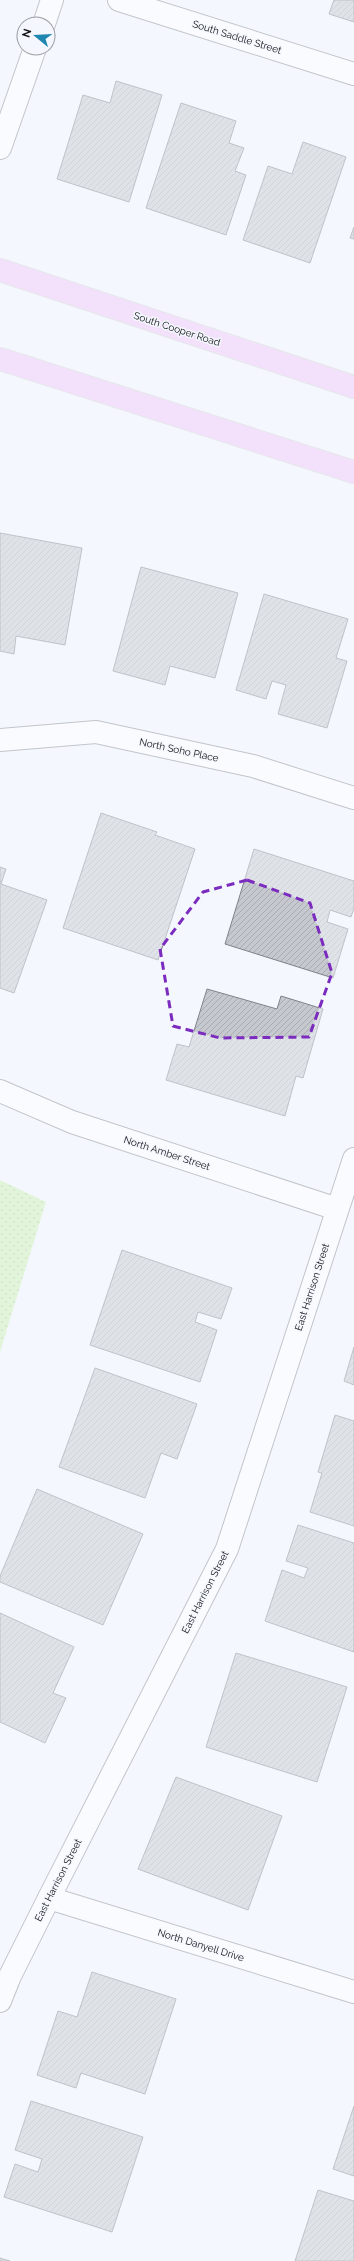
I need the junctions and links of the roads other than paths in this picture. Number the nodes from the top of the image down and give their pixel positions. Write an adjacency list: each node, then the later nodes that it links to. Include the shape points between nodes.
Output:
1 (52, 0): 3 (street)
2 (119, 0): 5 (street, South Saddle Street)
3 (47, 16)
4 (32, 56): 6 (street)
5 (354, 74)
6 (0, 148)
7 (0, 270): 9 (main road, South Cooper Road)
8 (0, 359): 10 (main road)
9 (354, 386)
10 (354, 472)
11 (0, 740): 12 (street, North Soho Place, via 96,732 253,766)
12 (354, 798)
13 (0, 1091): 15 (street, North Amber Street, via 72,1122)
14 (354, 1159): 15 (street, East Harrison Street)
15 (338, 1208): 16 (street, East Harrison Street, via 227,1549)
16 (48, 1898): 17 (street, North Danyell Drive); 18 (street, East Harrison Street)
17 (354, 1992)
18 (0, 2001)

